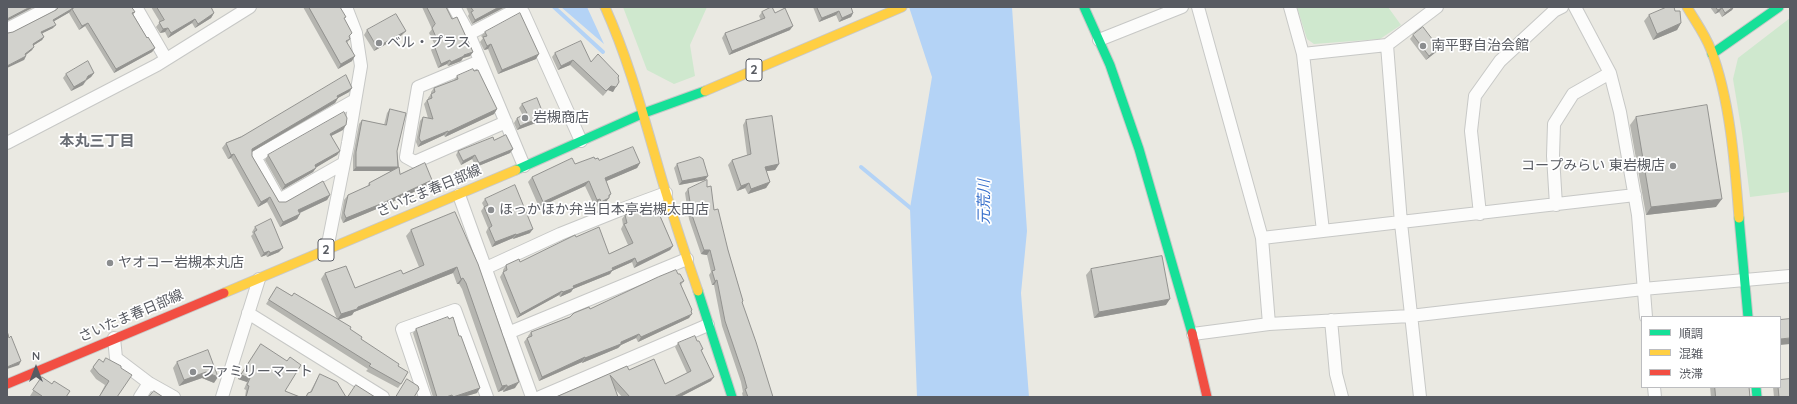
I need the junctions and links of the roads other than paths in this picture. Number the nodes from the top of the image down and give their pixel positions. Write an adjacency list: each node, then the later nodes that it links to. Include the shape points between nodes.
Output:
1 (50, 7): 18 (street)
2 (136, 7): 24 (street)
3 (250, 7): 24 (street)
4 (346, 7): 27 (street, via 356,33 361,66)
5 (454, 7): 19 (street)
6 (606, 7): 28 (street)
7 (902, 7): 28 (street, さいたま春日部線 / 2, via 703,92)
8 (1084, 7): 20 (street)
9 (1182, 7): 20 (street)
10 (1198, 7): 41 (street)
11 (1290, 7): 22 (street)
12 (1437, 7): 21 (street)
13 (1562, 7): 38 (street, via 1554,11 1500,61 1475,96 1471,131)
14 (1574, 7): 26 (street)
15 (1688, 7): 23 (street)
16 (1779, 7): 23 (street)
17 (517, 8): 19 (street); 30 (street, via 523,12)
18 (7, 28)
19 (469, 34): 25 (street)
20 (1099, 40): 57 (street, via 1139,149)
21 (1387, 45): 22 (street); 39 (street)
22 (1303, 54): 40 (street)
23 (1712, 54): 47 (street, via 1730,127 1739,203)
24 (166, 59): 31 (street)
25 (480, 61): 29 (street); 29 (street, via 418,87 406,157 415,162)
26 (1610, 73): 36 (street); 37 (street, via 1573,94 1554,124)
27 (355, 100): 32 (street); 32 (street, via 254,158 279,200)
28 (644, 113): 30 (street, さいたま春日部線 / 2); 34 (street)
29 (506, 122): 33 (street)
30 (581, 141): 33 (street, さいたま春日部線 / 2)
31 (7, 143)
32 (344, 163): 42 (street)
33 (524, 166): 35 (street, さいたま春日部線 / 2)
34 (666, 194): 43 (street); 44 (street, via 560,234)
35 (459, 195): 42 (street, さいたま春日部線 / 2); 44 (street)
36 (1635, 195): 37 (street); 48 (street)
37 (1556, 206): 38 (street)
38 (1480, 214): 39 (street)
39 (1401, 223): 40 (street); 50 (street)
40 (1323, 231): 41 (street)
41 (1262, 238): 54 (street)
42 (327, 249): 46 (street, さいたま春日部線 / 2)
43 (688, 259): 55 (street); 56 (street)
44 (486, 268): 56 (street)
45 (1790, 276): 47 (street)
46 (259, 279): 49 (street); 58 (street, さいたま春日部線 / 2)
47 (1744, 280): 48 (street); 52 (street)
48 (1643, 290): 50 (street); 51 (street)
49 (248, 313): 65 (street); 66 (street)
50 (1410, 316): 53 (street); 71 (street)
51 (1646, 316)
52 (1748, 316)
53 (1331, 320): 54 (street); 70 (street, via 1336,374)
54 (1269, 324): 57 (street)
55 (708, 325): 61 (street); 62 (street)
56 (508, 333): 62 (street)
57 (1193, 334): 69 (street)
58 (114, 338): 59 (street, via 116,358); 60 (street, さいたま春日部線 / 2)
59 (150, 383): 63 (street); 64 (street)
60 (7, 384)
61 (727, 395)
62 (531, 396)
63 (140, 397)
64 (174, 397)
65 (222, 397)
66 (383, 397)
67 (425, 397): 68 (street, via 402,329 455,310)
68 (487, 397)
69 (1208, 397)
70 (1342, 397)
71 (1420, 397)

